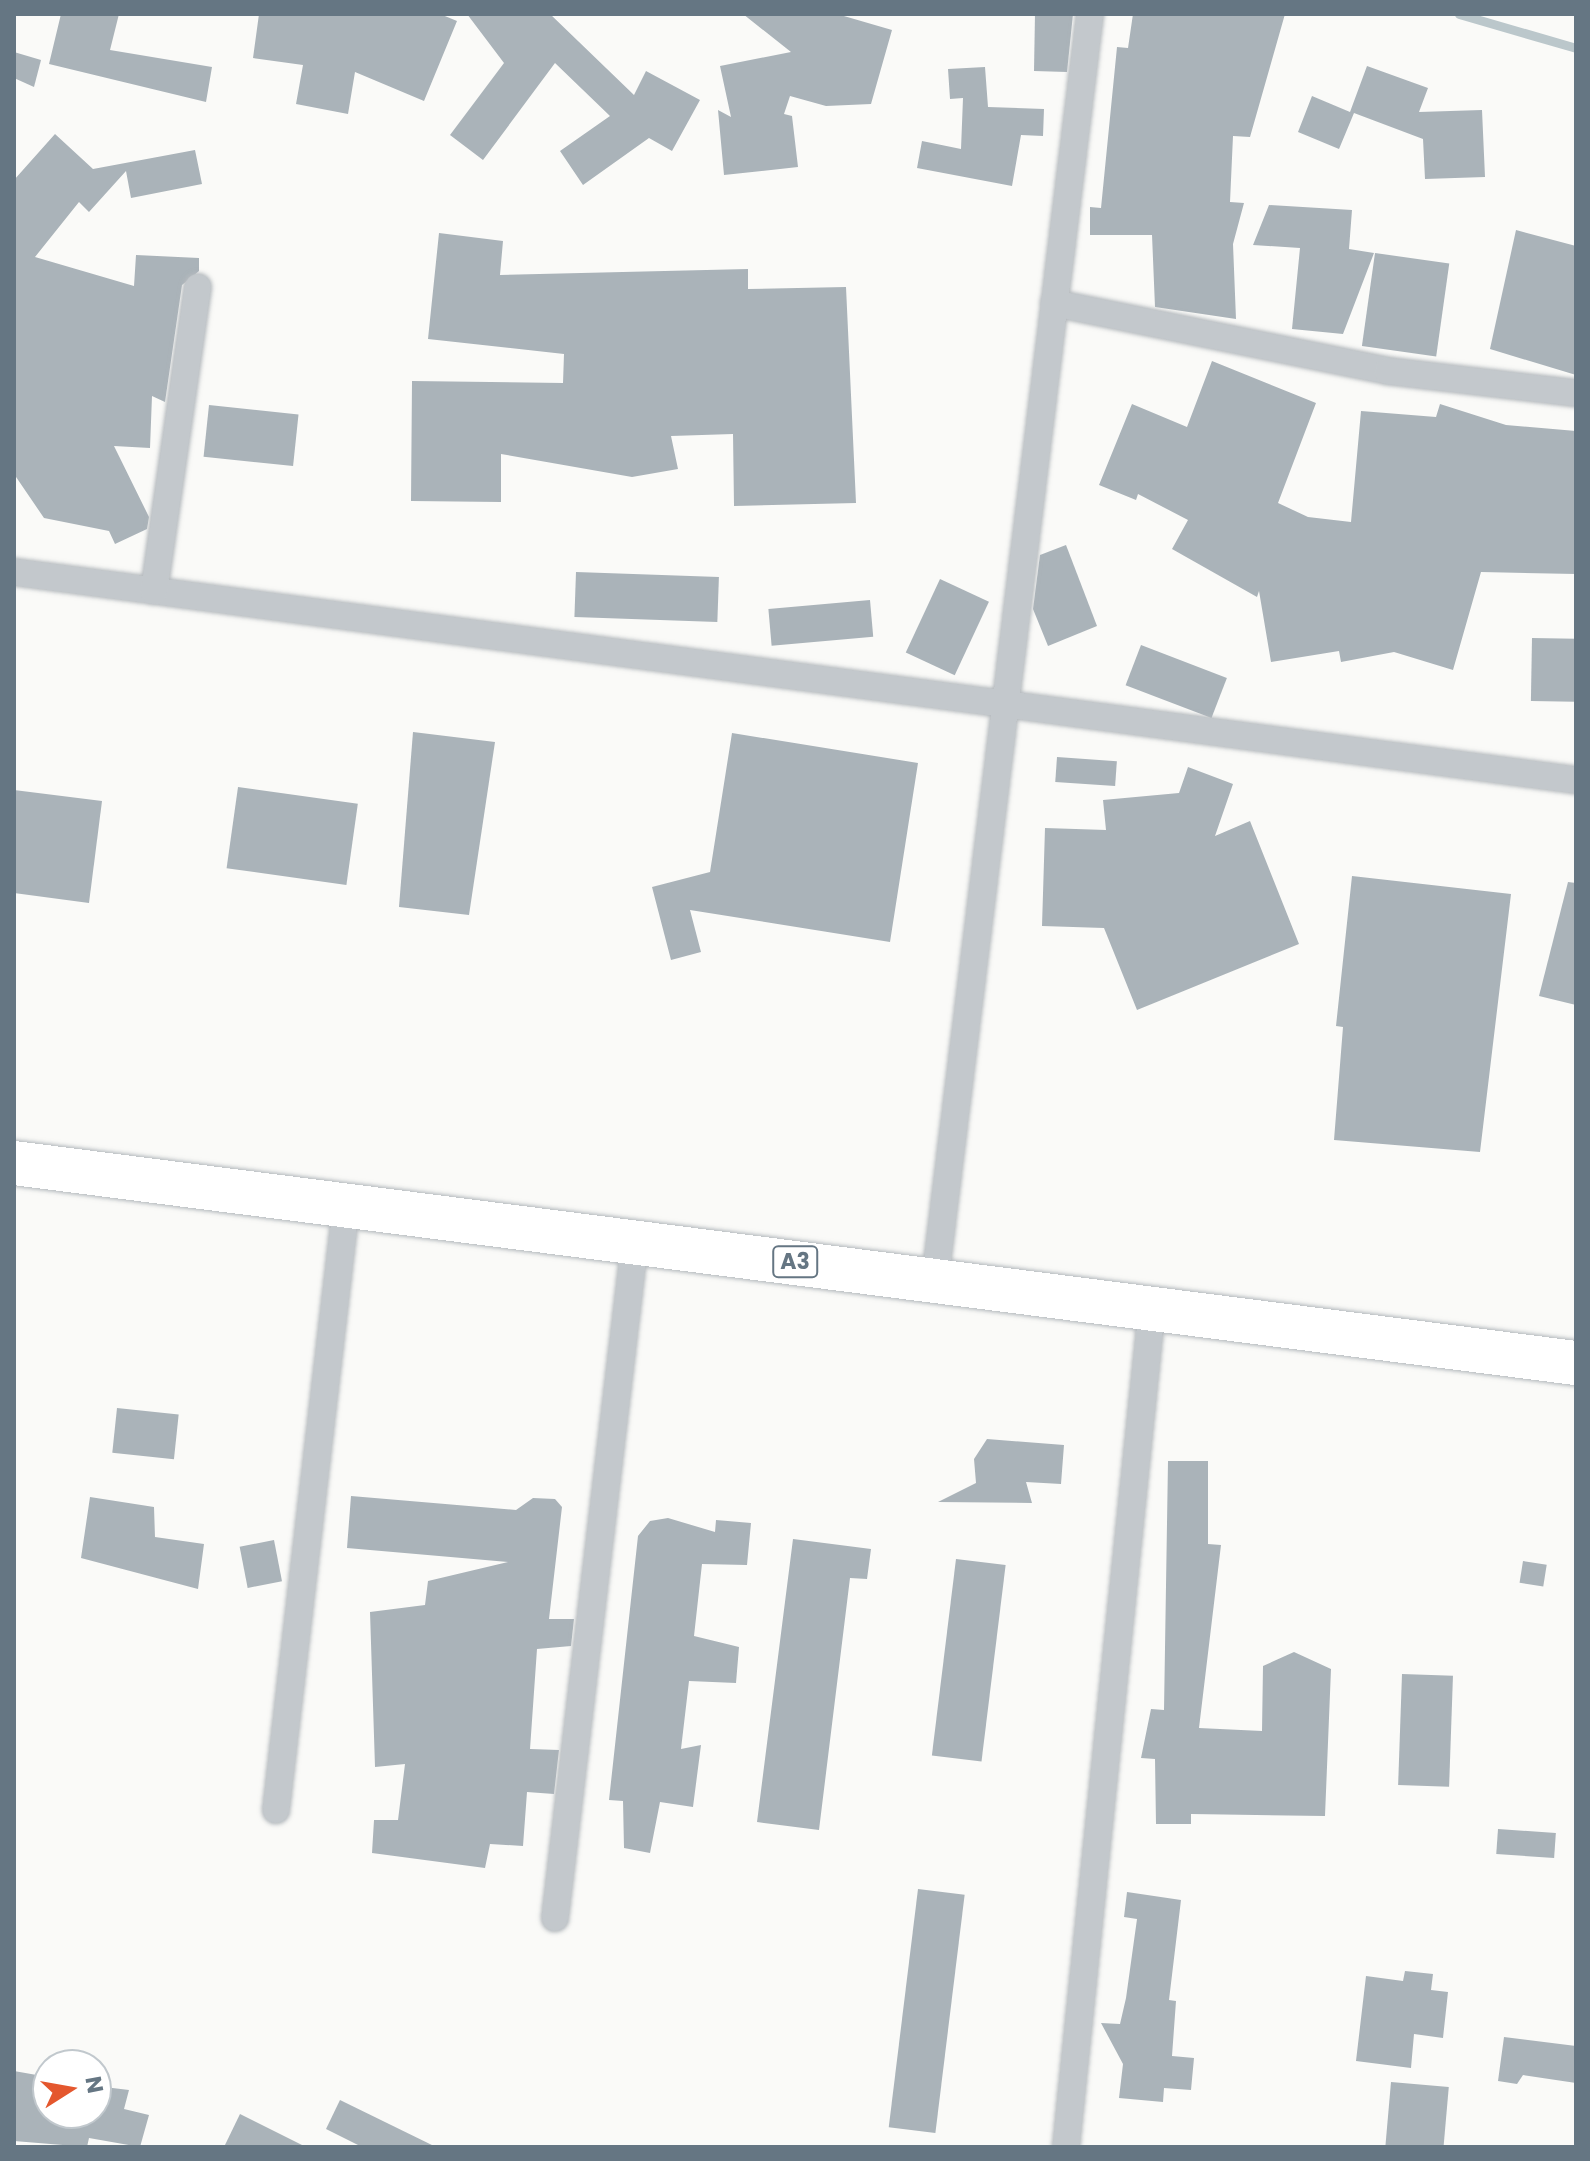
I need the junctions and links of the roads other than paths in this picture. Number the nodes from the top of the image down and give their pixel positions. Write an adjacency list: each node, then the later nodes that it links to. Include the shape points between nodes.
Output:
1 (1090, 14): 3 (street)
2 (198, 287): 6 (street)
3 (1054, 303): 4 (street, via 1388,371); 7 (street)
4 (1576, 393)
5 (14, 572): 6 (street)
6 (154, 591): 7 (street)
7 (1003, 707): 8 (street); 12 (street)
8 (1576, 780)
9 (14, 1163): 10 (highway, A3)
10 (346, 1207): 11 (highway, A3); 15 (street)
11 (635, 1241): 12 (highway, A3); 16 (street)
12 (935, 1280): 13 (highway, A3)
13 (1152, 1307): 14 (highway, A3); 17 (street)
14 (1576, 1363)
15 (276, 1810)
16 (555, 1918)
17 (1066, 2147)

